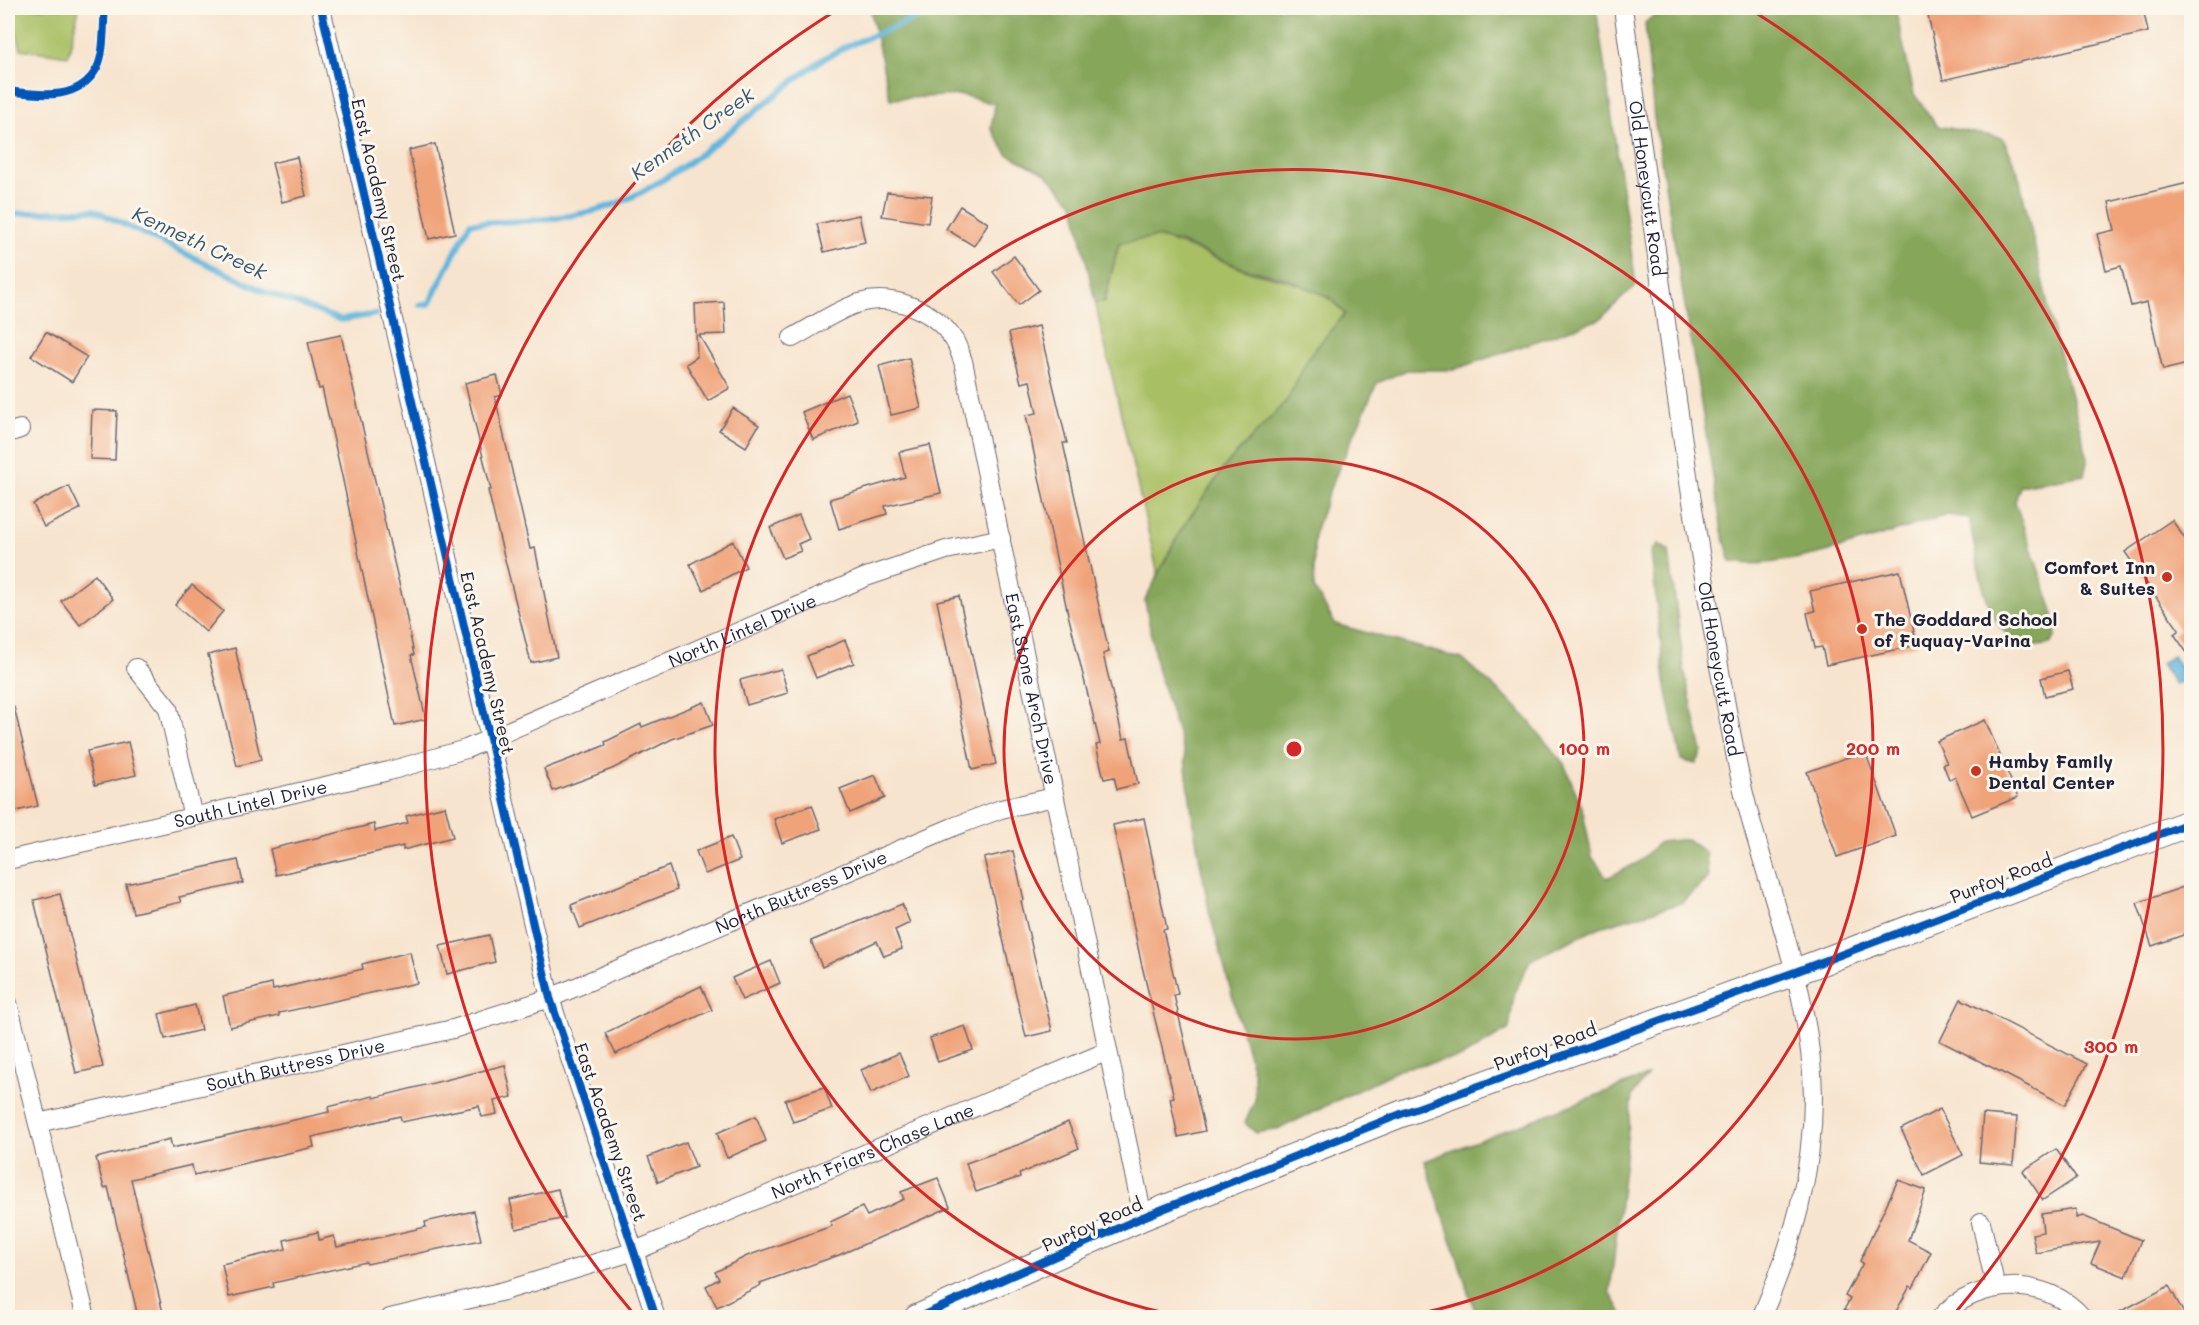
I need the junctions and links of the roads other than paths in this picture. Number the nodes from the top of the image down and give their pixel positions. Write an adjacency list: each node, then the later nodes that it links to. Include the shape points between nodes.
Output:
1 (321, 8): 6 (street, East Academy Street)
2 (1623, 8): 11 (street, Old Honeycutt Road, via 1703,575 1748,812)
3 (792, 338): 4 (street, East Stone Arch Drive, via 858,303 872,300 903,303 922,310 940,324 954,339 963,361)
4 (1000, 538): 6 (street, North Lintel Drive, via 946,550 866,577); 7 (street, East Stone Arch Drive)
5 (136, 668): 8 (street, via 168,708)
6 (490, 739): 8 (street, South Lintel Drive, via 389,771); 12 (street, East Academy Street)
7 (1054, 797): 12 (street, North Buttress Drive, via 1001,809 953,827); 14 (street, East Stone Arch Drive)
8 (193, 817): 10 (street, South Lintel Drive)
9 (2192, 822): 11 (street, Purfoy Road)
10 (8, 860)
11 (1795, 972): 16 (street, Purfoy Road, via 1401,1114); 24 (street, Old Honeycutt Road, via 1810,1047 1810,1149 1791,1241)
12 (550, 998): 15 (street, South Buttress Drive, via 453,1029); 18 (street, East Academy Street)
13 (8, 1003): 15 (street)
14 (1108, 1051): 16 (street, East Stone Arch Drive); 18 (street, North Friars Chase Lane)
15 (38, 1123): 20 (street)
16 (1143, 1217): 23 (street, Purfoy Road)
17 (1981, 1222): 19 (street)
18 (635, 1251): 21 (street, North Friars Chase Lane, via 504,1291); 22 (street, East Academy Street)
19 (1996, 1288): 25 (street, via 1959,1301); 26 (street, via 2019,1286 2052,1295)
20 (86, 1317)
21 (390, 1317)
22 (656, 1317)
23 (917, 1317)
24 (1761, 1317)
25 (1940, 1317)
26 (2084, 1317)

